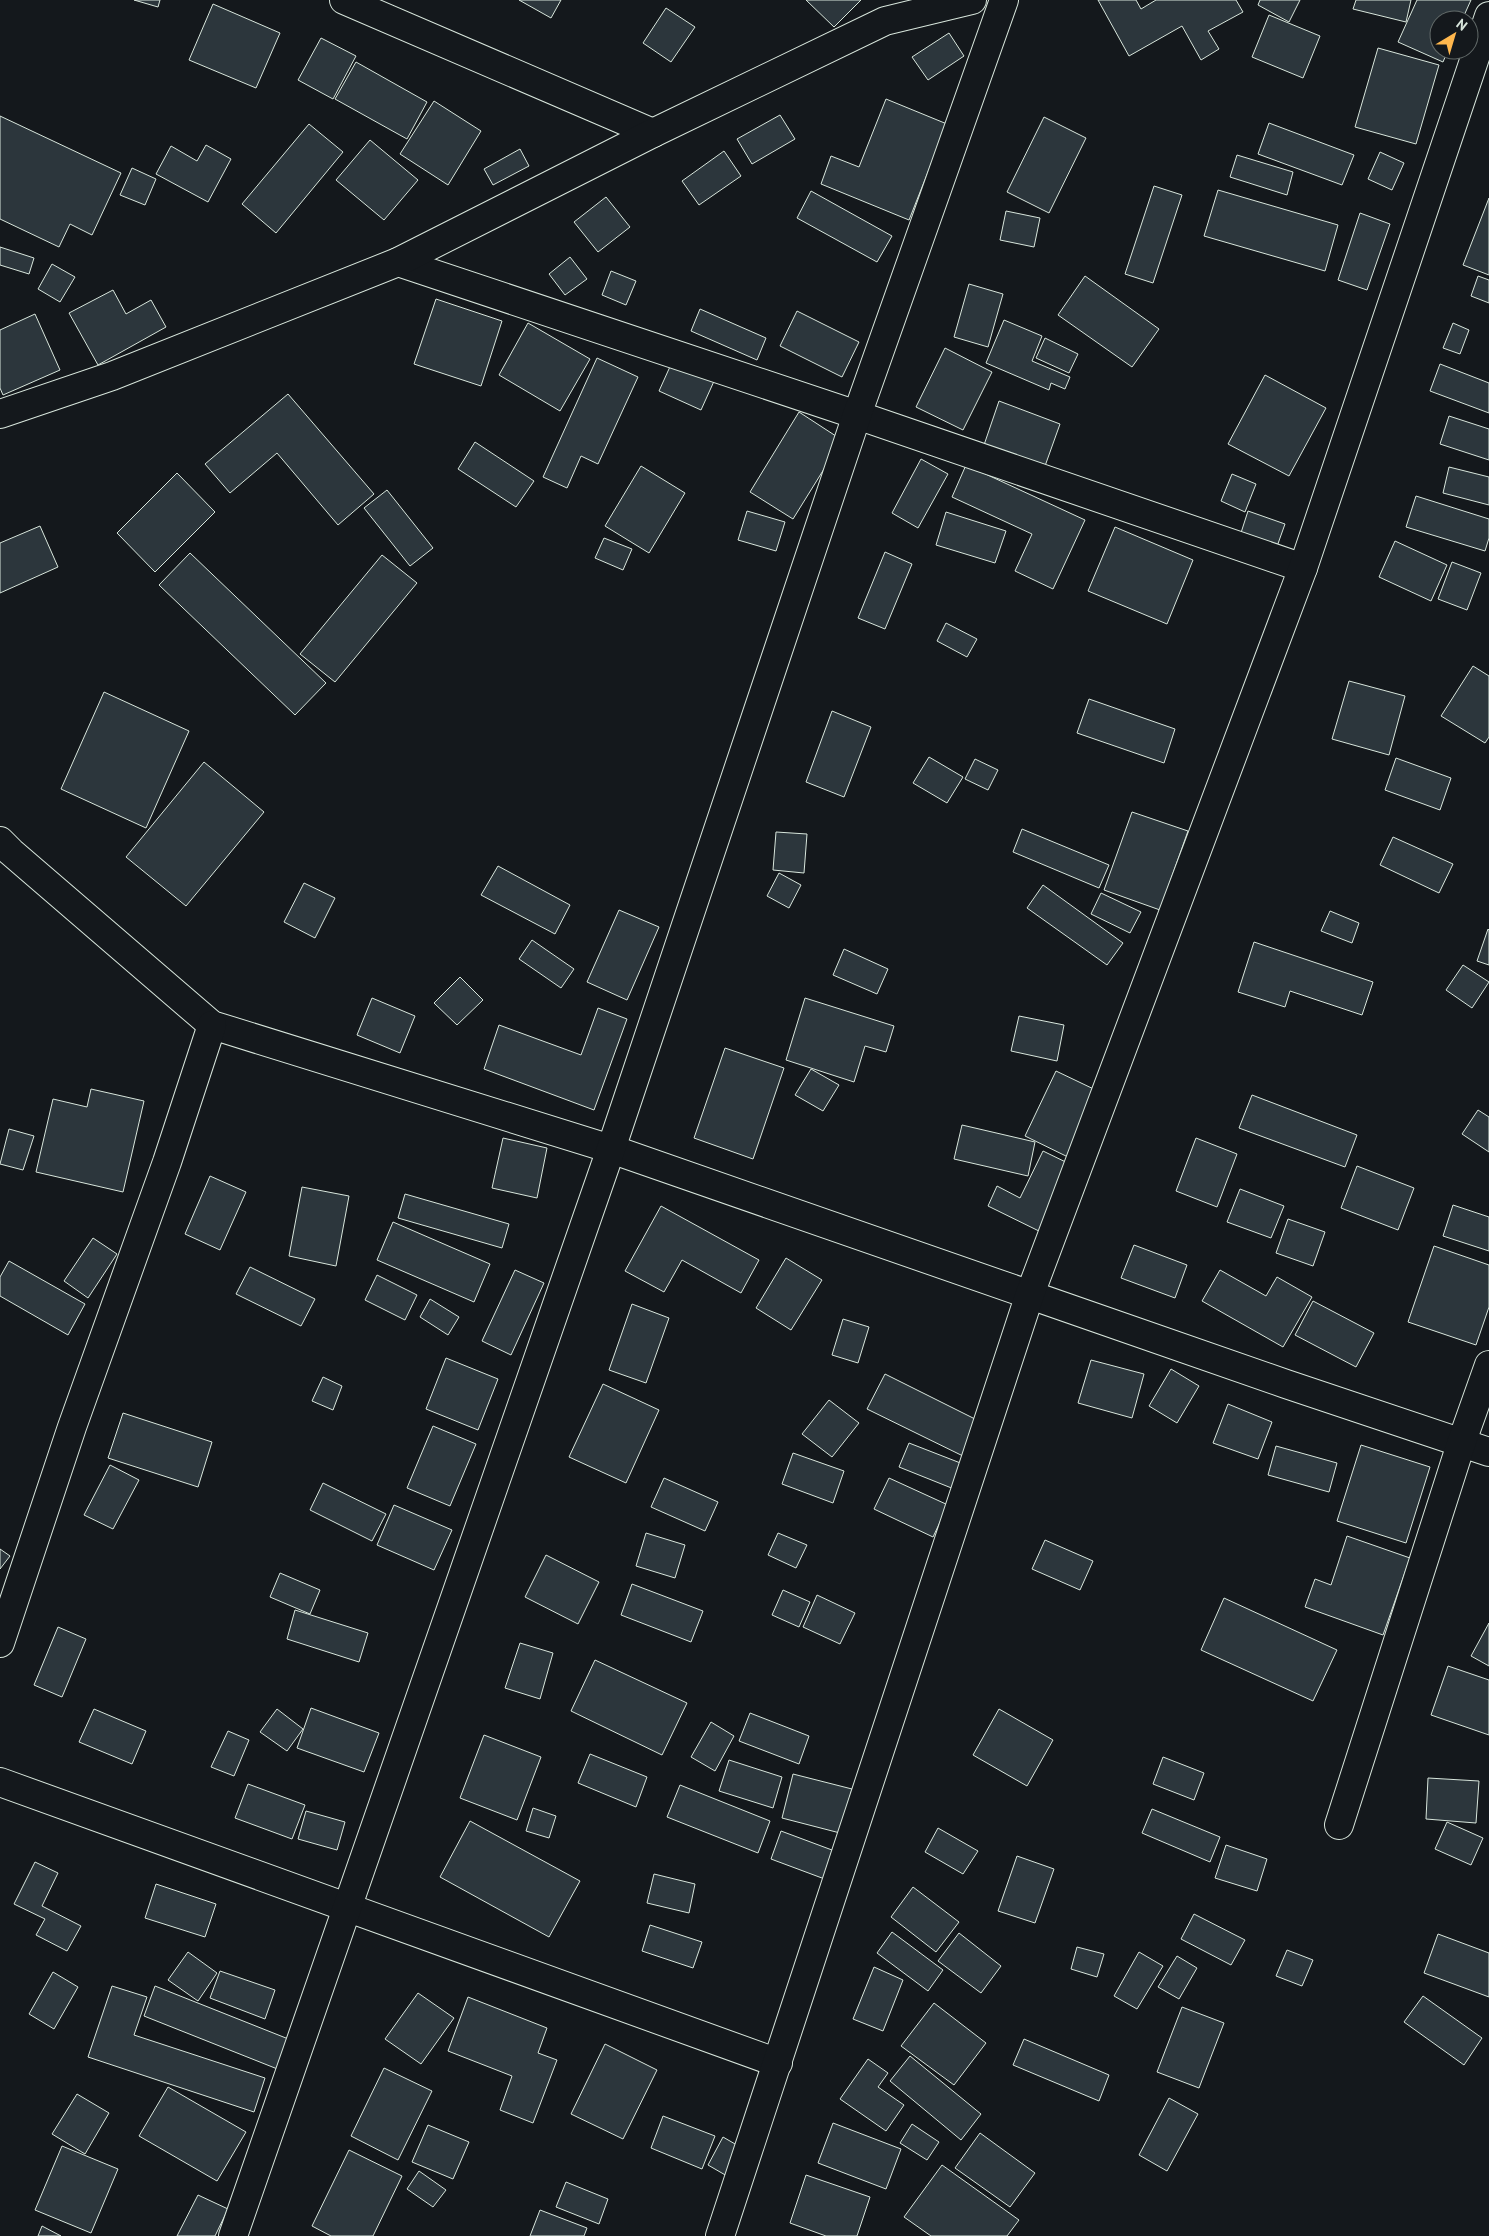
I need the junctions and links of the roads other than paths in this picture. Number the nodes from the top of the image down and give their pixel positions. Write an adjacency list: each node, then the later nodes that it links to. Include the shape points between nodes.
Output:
1 (344, 0): 5 (street)
2 (972, 0): 5 (street, via 885,21)
3 (1004, 0): 8 (street)
4 (1489, 16): 9 (street)
5 (652, 133): 6 (street)
6 (398, 262): 7 (street, via 112,376); 8 (street)
7 (0, 414)
8 (857, 415): 9 (street); 12 (street)
9 (1303, 568): 13 (street)
10 (0, 841): 11 (street)
11 (212, 1025): 12 (street); 17 (street)
12 (611, 1149): 13 (street); 20 (street)
13 (1030, 1294): 15 (street); 21 (street)
14 (1489, 1365): 15 (street)
15 (1461, 1444): 16 (street); 19 (street)
16 (1489, 1452)
17 (0, 1643)
18 (0, 1782): 20 (street)
19 (1339, 1825)
20 (346, 1908): 21 (street); 22 (street)
21 (778, 2063): 23 (street)
22 (233, 2236)
23 (720, 2236)

